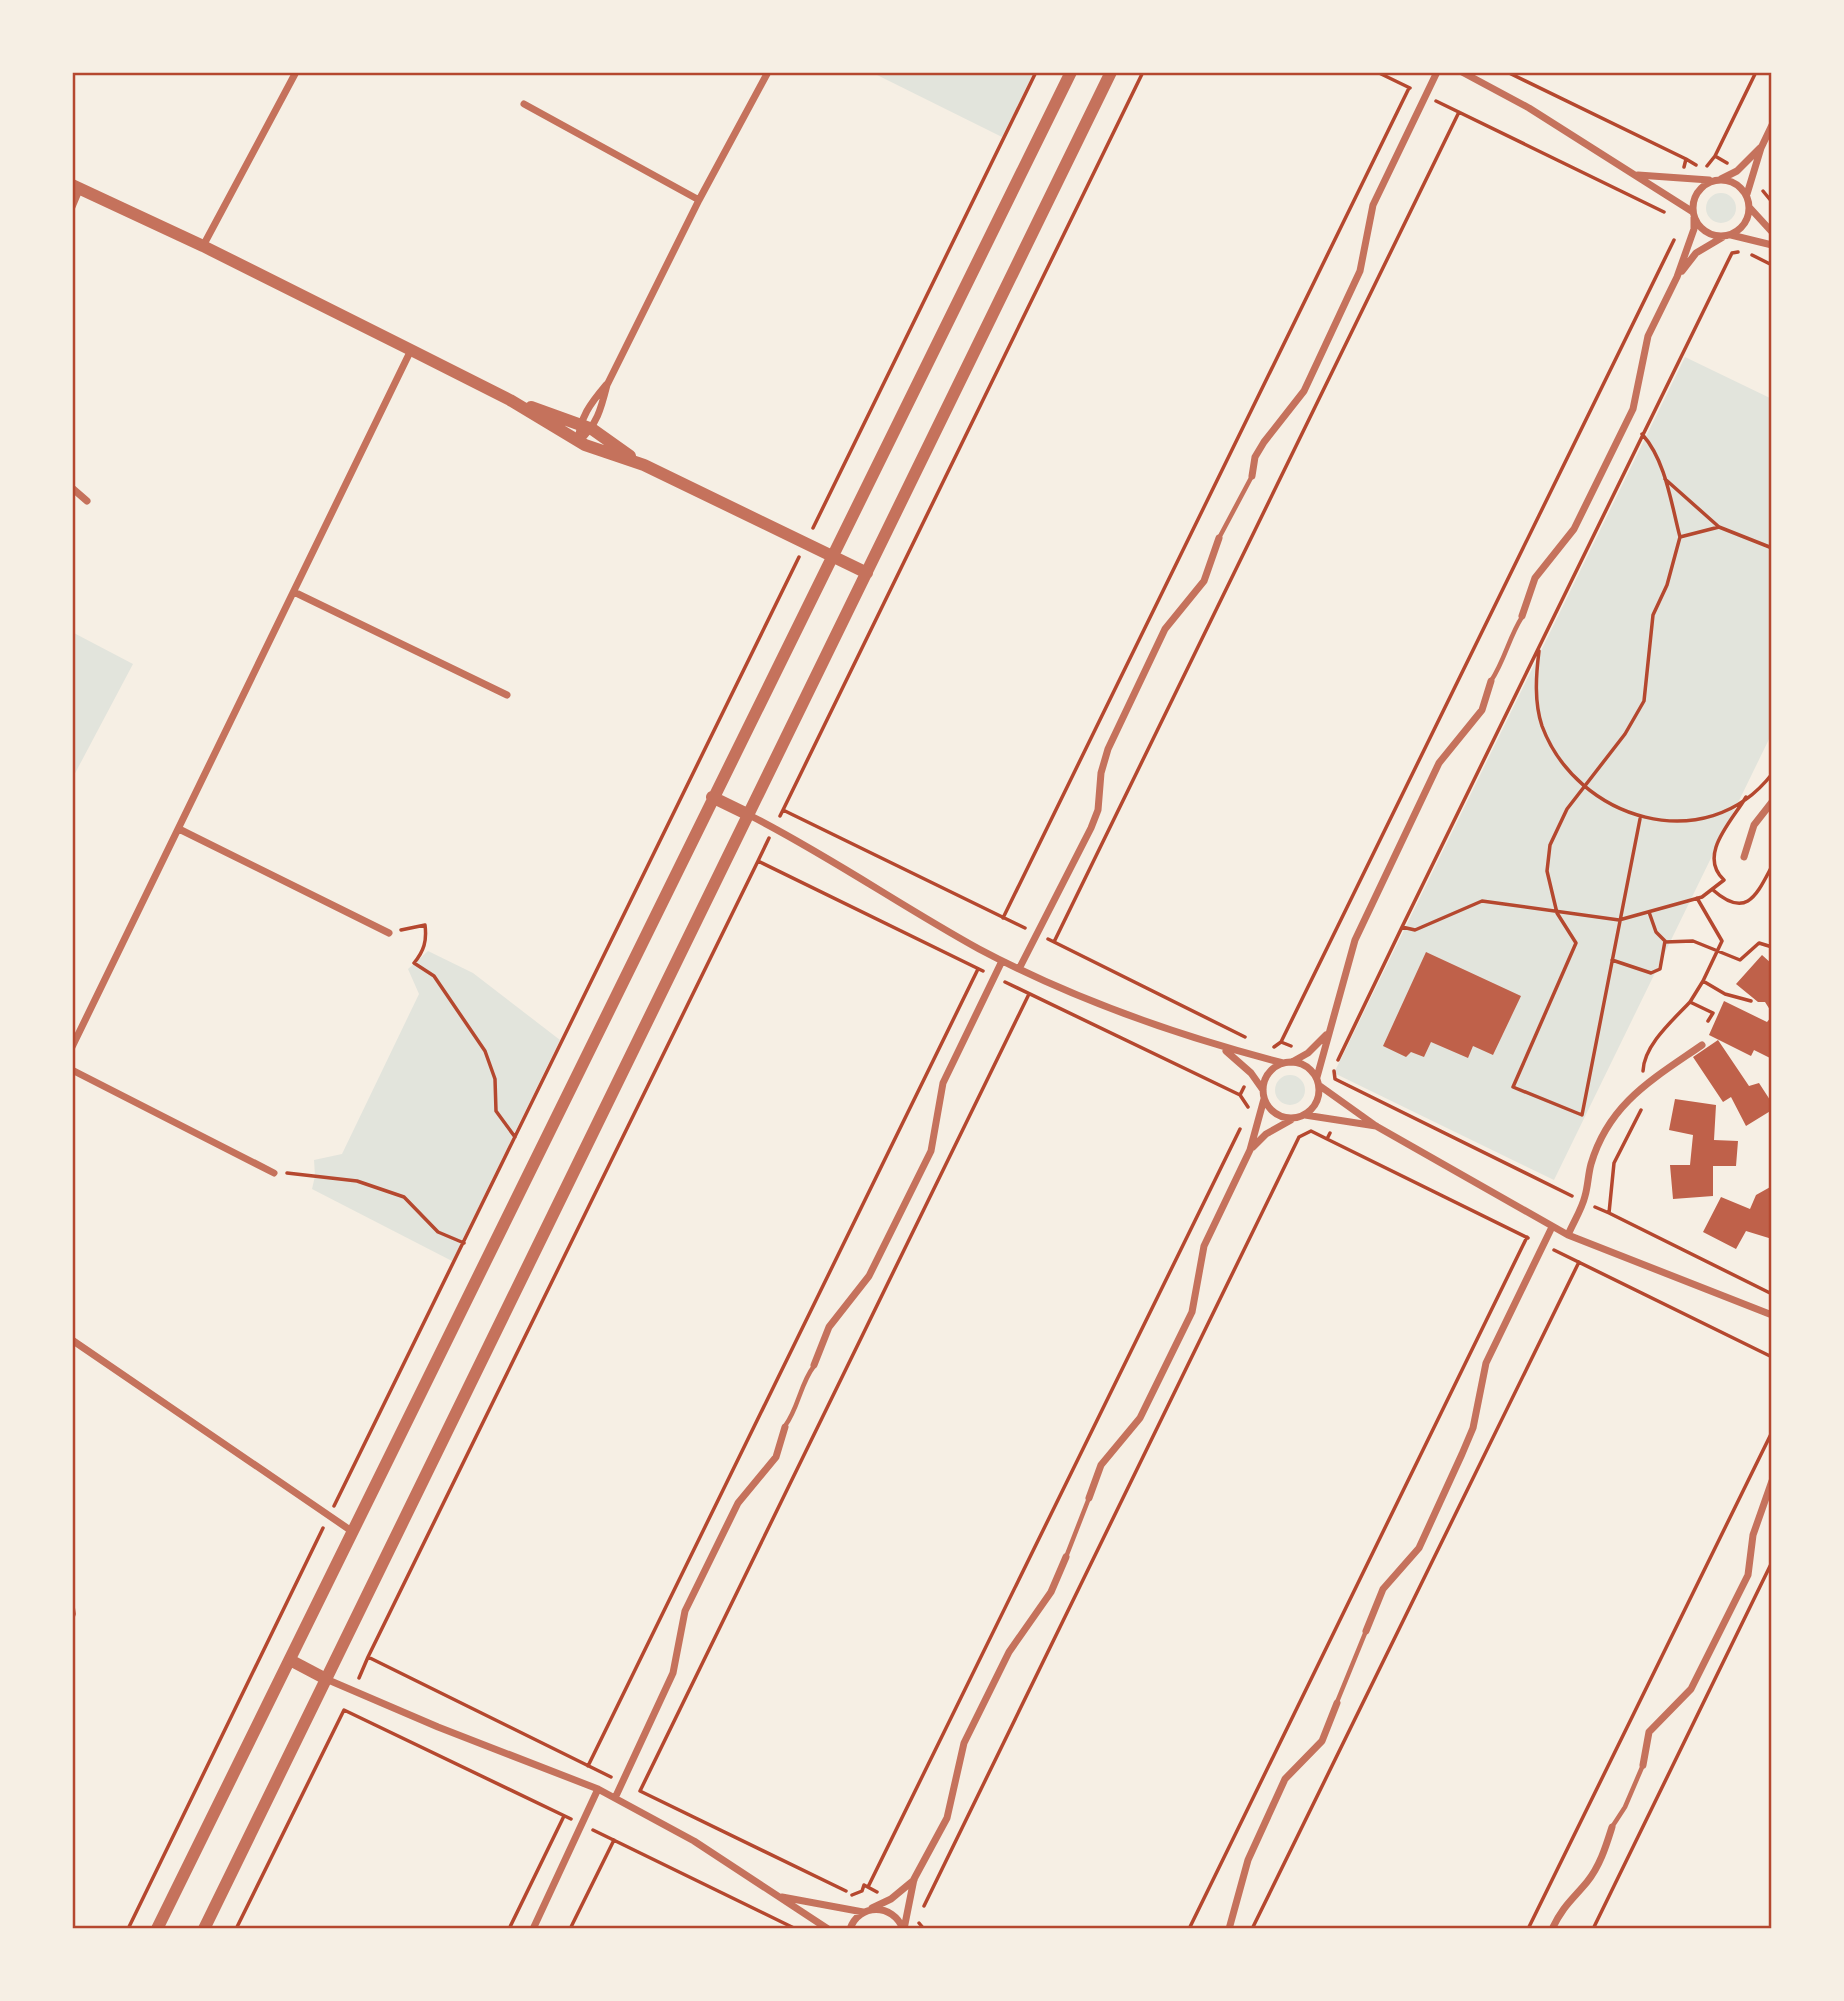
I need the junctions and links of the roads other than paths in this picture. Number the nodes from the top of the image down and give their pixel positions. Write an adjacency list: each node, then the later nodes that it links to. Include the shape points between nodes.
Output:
1 (296, 72): 21 (street)
2 (768, 72): 14 (street)
3 (1071, 72): 34 (street)
4 (1111, 72): 35 (street)
5 (1437, 72): 30 (street, via 1373,205 1355,283 1304,391 1255,457)
6 (1462, 72): 10 (street)
7 (524, 104): 14 (street)
8 (1772, 125): 9 (street)
9 (1761, 148): 11 (street, via 1740,169); 13 (street)
10 (1637, 174): 11 (street); 17 (street)
11 (1717, 180): 13 (street, via 1736,183); 17 (street, via 1695,196)
12 (76, 187): 15 (street); 21 (street)
13 (1747, 194): 16 (street)
14 (699, 200): 24 (street)
15 (72, 207)
16 (1750, 208): 18 (street); 19 (street, via 1744,225)
17 (1694, 214): 19 (street, via 1707,232); 22 (street)
18 (1772, 232)
19 (1728, 235): 20 (street); 22 (street, via 1696,253)
20 (1772, 245)
21 (204, 246): 23 (street)
22 (1677, 277): 37 (street, via 1648,337 1633,409 1574,529 1535,578)
23 (411, 350): 25 (street); 36 (street)
24 (607, 385): 26 (street); 27 (street)
25 (510, 400): 26 (street); 28 (street)
26 (579, 423): 27 (street); 28 (street)
27 (592, 429): 28 (street); 29 (street)
28 (578, 442): 29 (street)
29 (644, 465): 34 (street)
30 (1252, 476): 33 (lane)
31 (72, 488): 32 (street)
32 (87, 502)
33 (1219, 538): 47 (street, via 1205,581 1164,629 1108,749 1091,828)
34 (833, 558): 35 (street); 40 (street)
35 (867, 573): 42 (street)
36 (294, 592): 39 (street); 43 (street)
37 (1522, 616): 38 (lane)
38 (1491, 681): 48 (street, via 1482,710 1439,763 1355,940)
39 (507, 695)
40 (712, 797): 42 (street); 72 (street)
41 (1772, 802): 44 (street, via 1748,836)
42 (748, 815): 46 (street); 76 (street)
43 (179, 829): 45 (street); 50 (street)
44 (1744, 857)
45 (389, 933)
46 (1003, 961): 47 (street); 68 (street, via 943,1083 931,1151 869,1276 829,1327)
47 (1019, 969): 51 (street)
48 (1329, 1032): 52 (street); 55 (street)
49 (1702, 1045): 65 (street, via 1648,1082 1612,1117)
50 (72, 1047)
51 (1222, 1049): 53 (street); 57 (street, via 1251,1073)
52 (1292, 1062): 53 (street); 55 (street, via 1306,1066)
53 (1283, 1063): 57 (street, via 1268,1073)
54 (72, 1070): 63 (street)
55 (1317, 1077): 56 (street)
56 (1320, 1086): 59 (street, via 1317,1103); 61 (street)
57 (1263, 1090): 58 (street)
58 (1264, 1099): 60 (street, via 1276,1115); 62 (street)
59 (1305, 1115): 60 (street); 61 (street)
60 (1296, 1119): 62 (street, via 1276,1127)
61 (1376, 1126): 64 (street)
62 (1250, 1150): 71 (street, via 1204,1245 1195,1304 1187,1322 1140,1418 1101,1465)
63 (274, 1173)
64 (1552, 1227): 65 (street); 74 (street, via 1486,1363 1474,1427 1419,1548 1384,1589)
65 (1567, 1235): 66 (street)
66 (1770, 1316)
67 (72, 1340): 72 (street)
68 (814, 1365): 69 (lane)
69 (785, 1427): 80 (street, via 776,1457 738,1503 685,1611 673,1673)
70 (1772, 1481): 78 (street, via 1753,1535 1748,1575 1691,1689 1649,1732)
71 (1089, 1498): 73 (lane)
72 (353, 1532): 75 (street)
73 (1066, 1558): 82 (street, via 1051,1592 1009,1652 964,1743 947,1818)
74 (1366, 1631): 77 (lane)
75 (290, 1660): 76 (street); 85 (street)
76 (326, 1679): 79 (street); 86 (street)
77 (1337, 1703): 91 (street, via 1322,1741 1285,1779 1248,1860)
78 (1643, 1765): 81 (lane)
79 (598, 1790): 80 (street); 87 (street)
80 (615, 1798): 83 (street)
81 (1612, 1827): 92 (street, via 1588,1880 1563,1906)
82 (914, 1879): 84 (street, via 891,1899); 90 (street)
83 (782, 1897): 84 (street); 88 (street, via 803,1916)
84 (866, 1911): 89 (street); 90 (street, via 887,1910)
85 (157, 1929)
86 (204, 1929)
87 (533, 1929)
88 (828, 1929)
89 (850, 1929)
90 (904, 1929)
91 (1229, 1929)
92 (1552, 1929)

